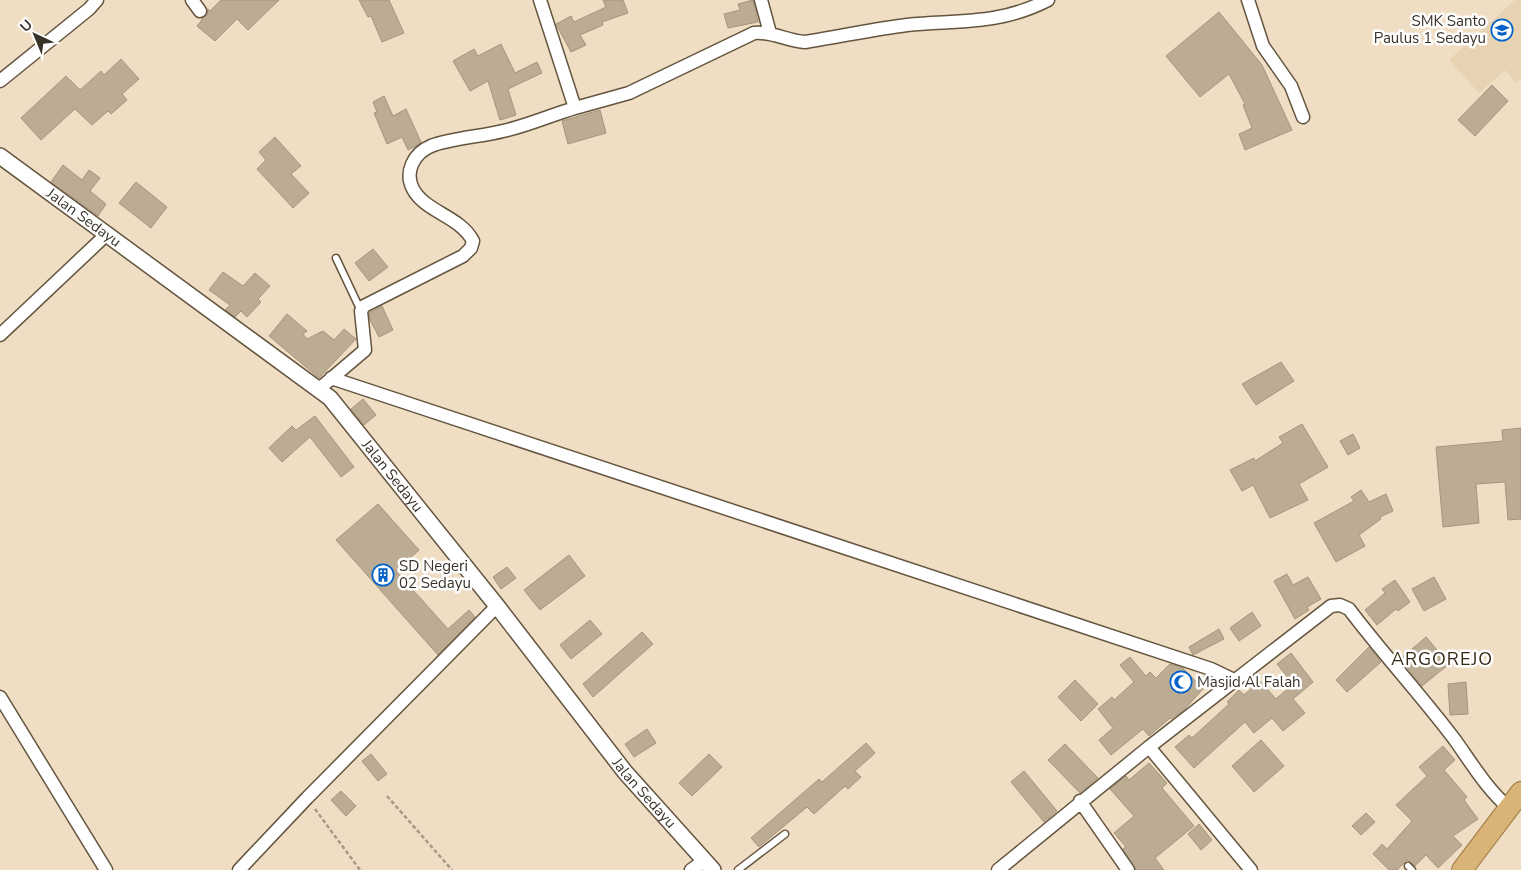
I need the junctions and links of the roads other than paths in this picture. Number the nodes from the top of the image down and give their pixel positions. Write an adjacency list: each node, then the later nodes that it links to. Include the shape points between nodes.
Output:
1 (97, 0): 7 (street)
2 (540, 0): 8 (street)
3 (761, 0): 6 (street)
4 (1048, 0): 6 (street, via 992,20 905,26 805,42)
5 (1248, 0): 9 (street, via 1263,46 1291,86)
6 (770, 34): 8 (street, via 754,33 629,93)
7 (0, 80)
8 (576, 108): 13 (street, via 505,131 431,146 418,156 410,168 413,189 418,197 465,228 473,241 471,248 463,256 377,298)
9 (1303, 117)
10 (0, 156): 11 (street, Jalan Sedayu)
11 (107, 234): 14 (street); 16 (street, Jalan Sedayu)
12 (336, 258): 13 (lane)
13 (361, 311): 15 (street, via 365,350)
14 (0, 335)
15 (331, 378): 16 (street); 18 (street, via 1211,668)
16 (319, 389): 17 (street, Jalan Sedayu, via 338,406)
17 (498, 606): 24 (street, Jalan Sedayu, via 625,772); 26 (street)
18 (1236, 681): 20 (street); 21 (street, via 1331,606 1340,605 1349,609 1454,739 1493,795)
19 (0, 697): 25 (street)
20 (1149, 746): 22 (street); 31 (street)
21 (1515, 800): 32 (highway)
22 (1080, 801): 29 (street); 30 (street)
23 (785, 834): 28 (lane)
24 (709, 865): 27 (street)
25 (106, 870)
26 (240, 870)
27 (691, 870)
28 (738, 870)
29 (998, 870)
30 (1128, 870)
31 (1251, 870)
32 (1462, 870)

